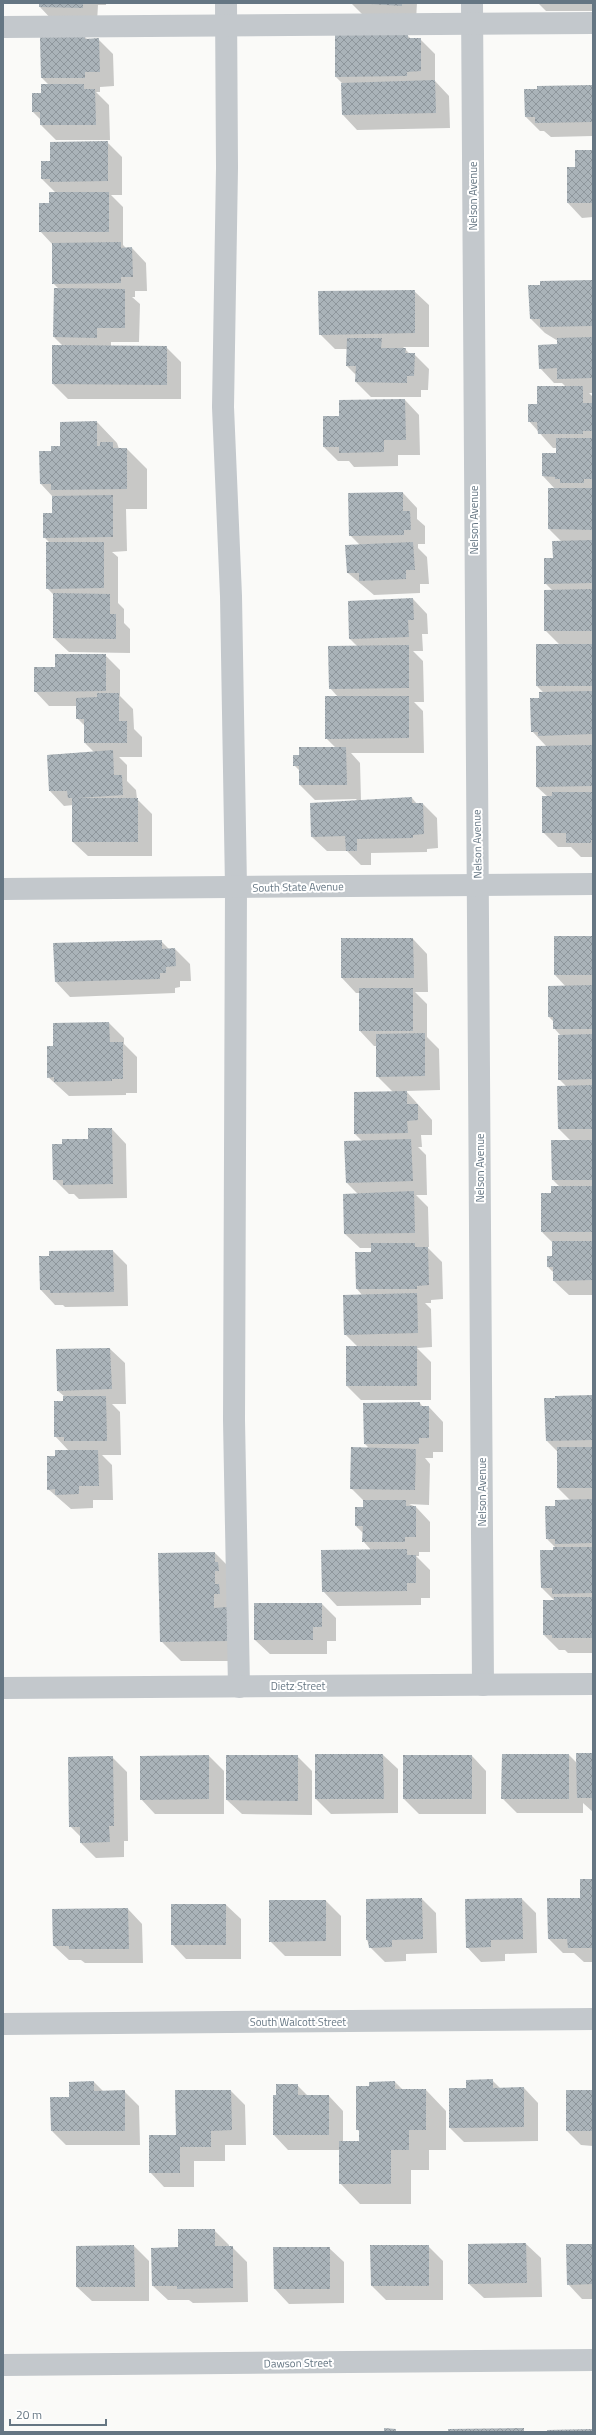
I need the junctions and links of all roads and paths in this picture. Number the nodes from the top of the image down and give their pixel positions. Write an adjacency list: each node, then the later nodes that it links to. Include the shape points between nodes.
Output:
1 (226, 3): 4 (street)
2 (472, 13): 3 (street); 4 (street); 7 (street, Nelson Avenue)
3 (593, 23)
4 (226, 26): 5 (street); 8 (street, via 228,168 223,408 231,596)
5 (3, 27)
6 (593, 884): 7 (street, South State Avenue)
7 (478, 885): 8 (street, South State Avenue); 11 (street, Nelson Avenue)
8 (236, 887): 9 (street, South State Avenue); 12 (street, via 234,1420)
9 (3, 890)
10 (593, 1684): 11 (street, Dietz Street)
11 (483, 1685): 12 (street, Dietz Street)
12 (239, 1687): 13 (street, Dietz Street)
13 (3, 1688)
14 (593, 2019): 15 (street, South Walcott Street)
15 (3, 2024)
16 (593, 2360): 17 (street, Dawson Street)
17 (3, 2365)

